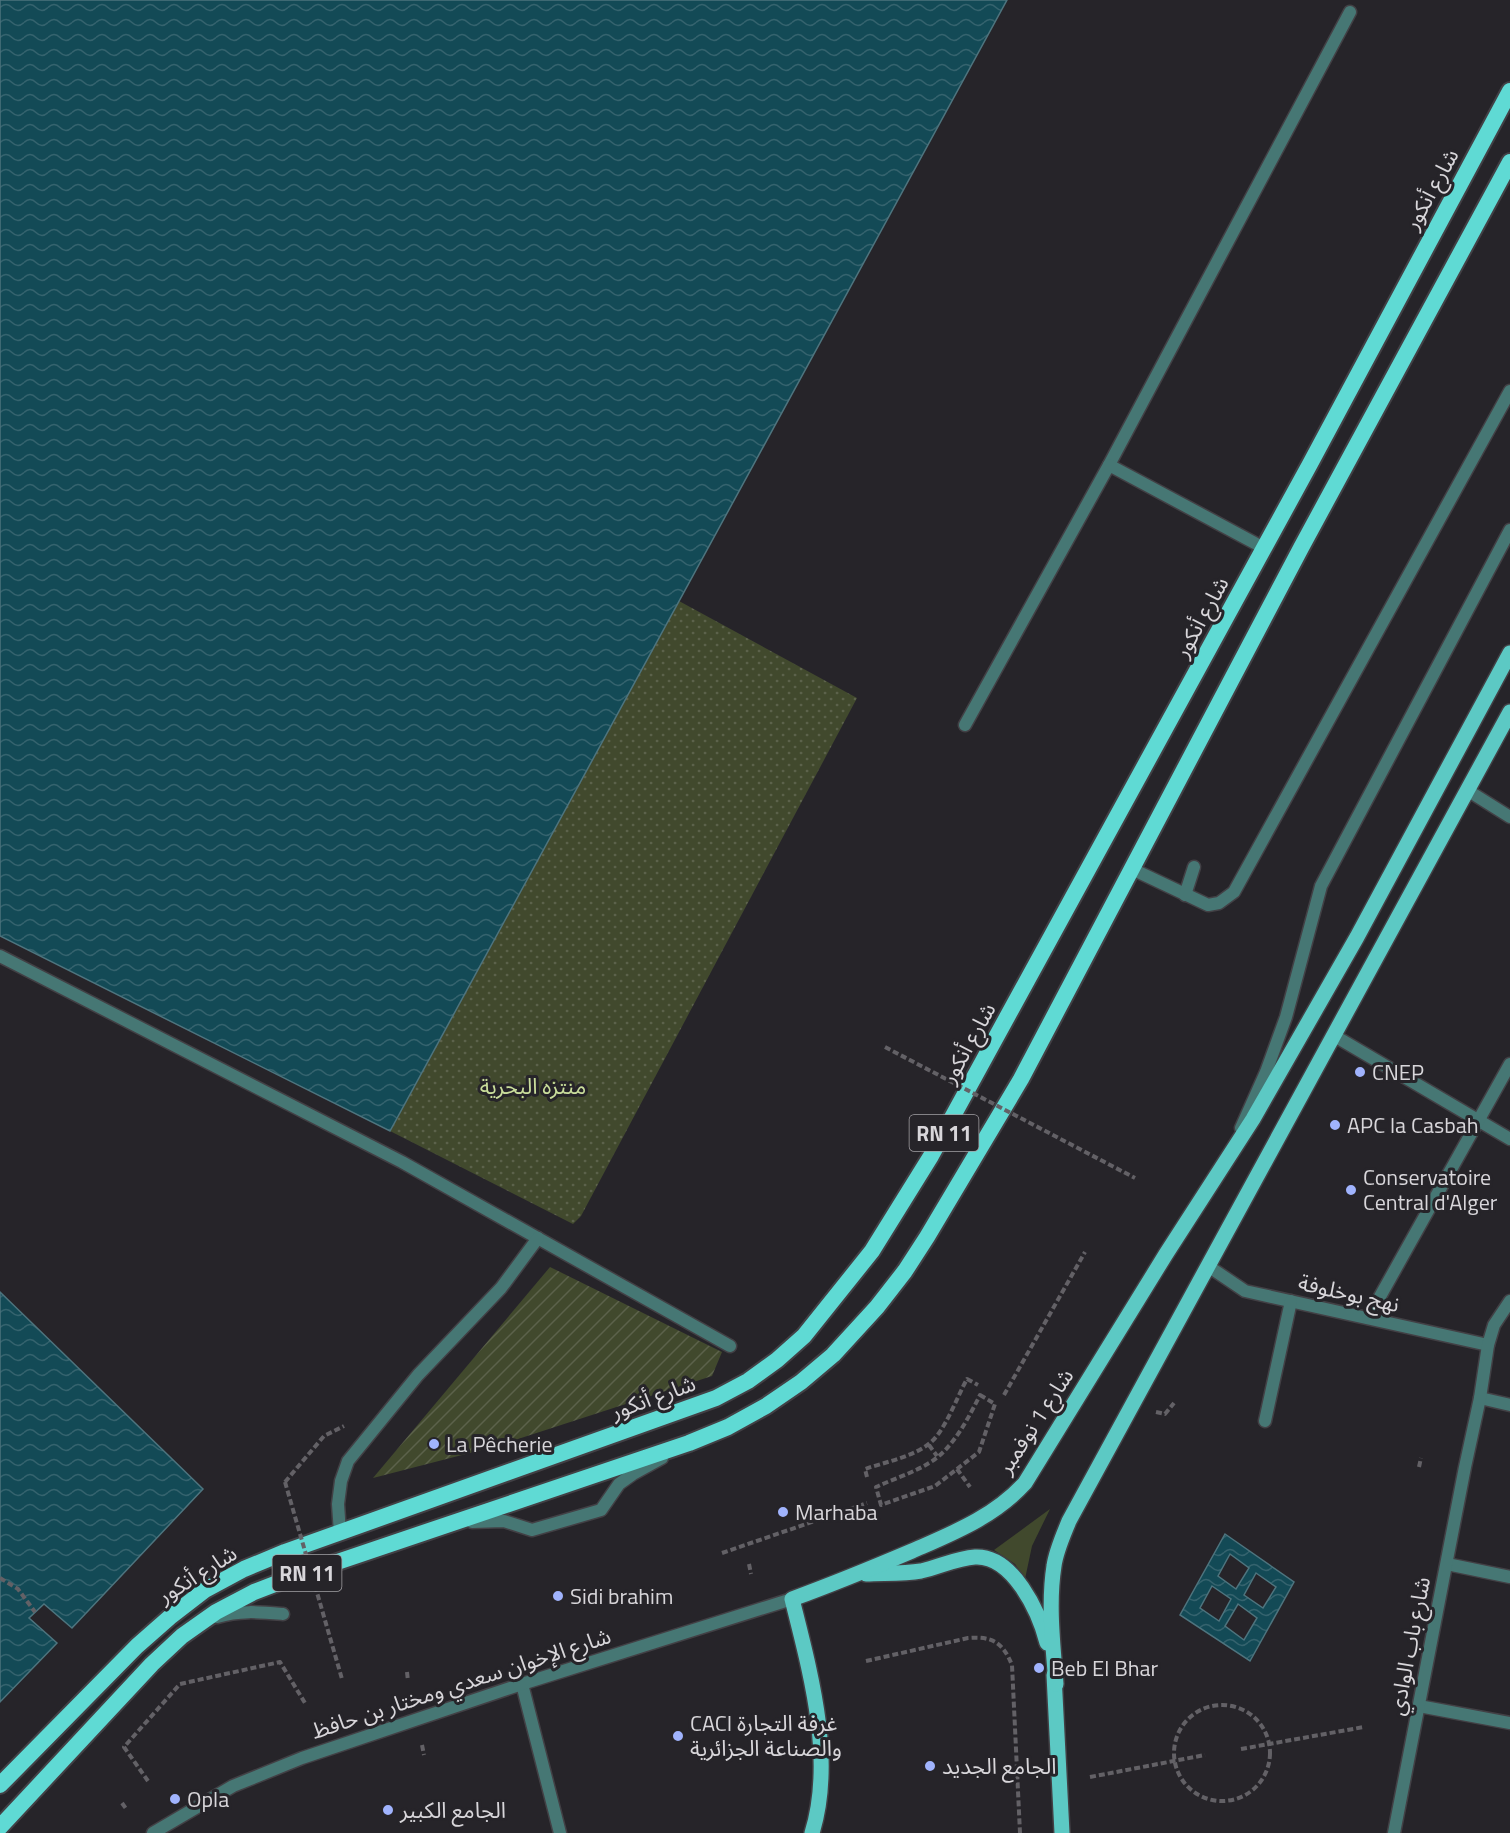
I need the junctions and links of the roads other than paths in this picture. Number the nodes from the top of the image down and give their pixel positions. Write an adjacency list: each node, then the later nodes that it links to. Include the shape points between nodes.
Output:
1 (1350, 12): 5 (street)
2 (1510, 92): 7 (highway, شارع أنكور / RN 11)
3 (1510, 162): 14 (highway, RN 11)
4 (1510, 390): 15 (street, via 1234,892 1219,903 1208,905)
5 (1109, 465): 7 (street); 10 (street)
6 (1510, 530): 21 (street, via 1321,886 1280,1034)
7 (1264, 548): 34 (highway, شارع أنكور / RN 11, via 931,1156 872,1251 804,1336 777,1360 716,1398)
8 (1510, 653): 21 (main road, شارع 1 نوفمبر, via 1352,947)
9 (1510, 712): 11 (main road)
10 (965, 724)
11 (1467, 790): 12 (street); 17 (main road)
12 (1510, 817)
13 (1194, 867): 15 (street)
14 (1132, 869): 15 (street); 32 (highway, RN 11, via 1021,1079 905,1271 833,1354 801,1382 728,1427)
15 (1185, 895)
16 (0, 956): 22 (street, via 391,1157)
17 (1334, 1035): 19 (street); 23 (main road)
18 (1510, 1064): 19 (street)
19 (1479, 1121): 20 (street); 26 (street)
20 (1510, 1139)
21 (1225, 1163): 36 (main road, شارع 1 نوفمبر, via 1019,1490 976,1522)
22 (538, 1238): 28 (street); 34 (street, via 501,1287 410,1384 348,1461 339,1492)
23 (1208, 1266): 24 (street, نهج بوخلوفة, via 1245,1291); 42 (main road, via 1083,1492 1056,1553 1052,1609)
24 (1291, 1301): 26 (street, نهج بوخلوفة); 31 (street)
25 (1510, 1301): 27 (street, شارع باب الوادي, via 1494,1325)
26 (1368, 1318): 27 (street, نهج بوخلوفة)
27 (1488, 1345): 29 (street, شارع باب الوادي)
28 (730, 1346)
29 (1480, 1398): 30 (street); 35 (street, شارع باب الوادي)
30 (1510, 1405)
31 (1264, 1421)
32 (689, 1443): 33 (highway, RN 11); 33 (street, via 619,1484 601,1510 532,1530 496,1520)
33 (441, 1527): 40 (highway, RN 11, via 254,1592)
34 (340, 1533): 46 (highway, شارع أنكور / RN 11, via 244,1569 179,1610 137,1646)
35 (1447, 1564): 37 (street); 43 (street, شارع باب الوادي)
36 (854, 1575): 38 (main road, شارع 1 نوفمبر); 42 (main road, via 919,1571 974,1557 996,1562 1013,1575 1039,1617)
37 (1510, 1577)
38 (792, 1599): 41 (street, شارع الإخوان سعدي ومختار بن حافظ); 45 (main road, via 815,1697)
39 (283, 1614): 40 (street, via 231,1612)
40 (204, 1620): 47 (highway, RN 11, via 152,1664)
41 (522, 1684): 48 (street, شارع الإخوان سعدي ومختار بن حافظ, via 302,1758 233,1786); 49 (street)
42 (1056, 1684): 52 (main road)
43 (1419, 1706): 44 (street); 53 (street, شارع باب الوادي)
44 (1510, 1723)
45 (820, 1755): 50 (main road, via 820,1790); 51 (main road)
46 (0, 1785)
47 (0, 1827)
48 (153, 1833)
49 (560, 1833)
50 (812, 1833)
51 (822, 1833)
52 (1062, 1833)
53 (1394, 1833)

